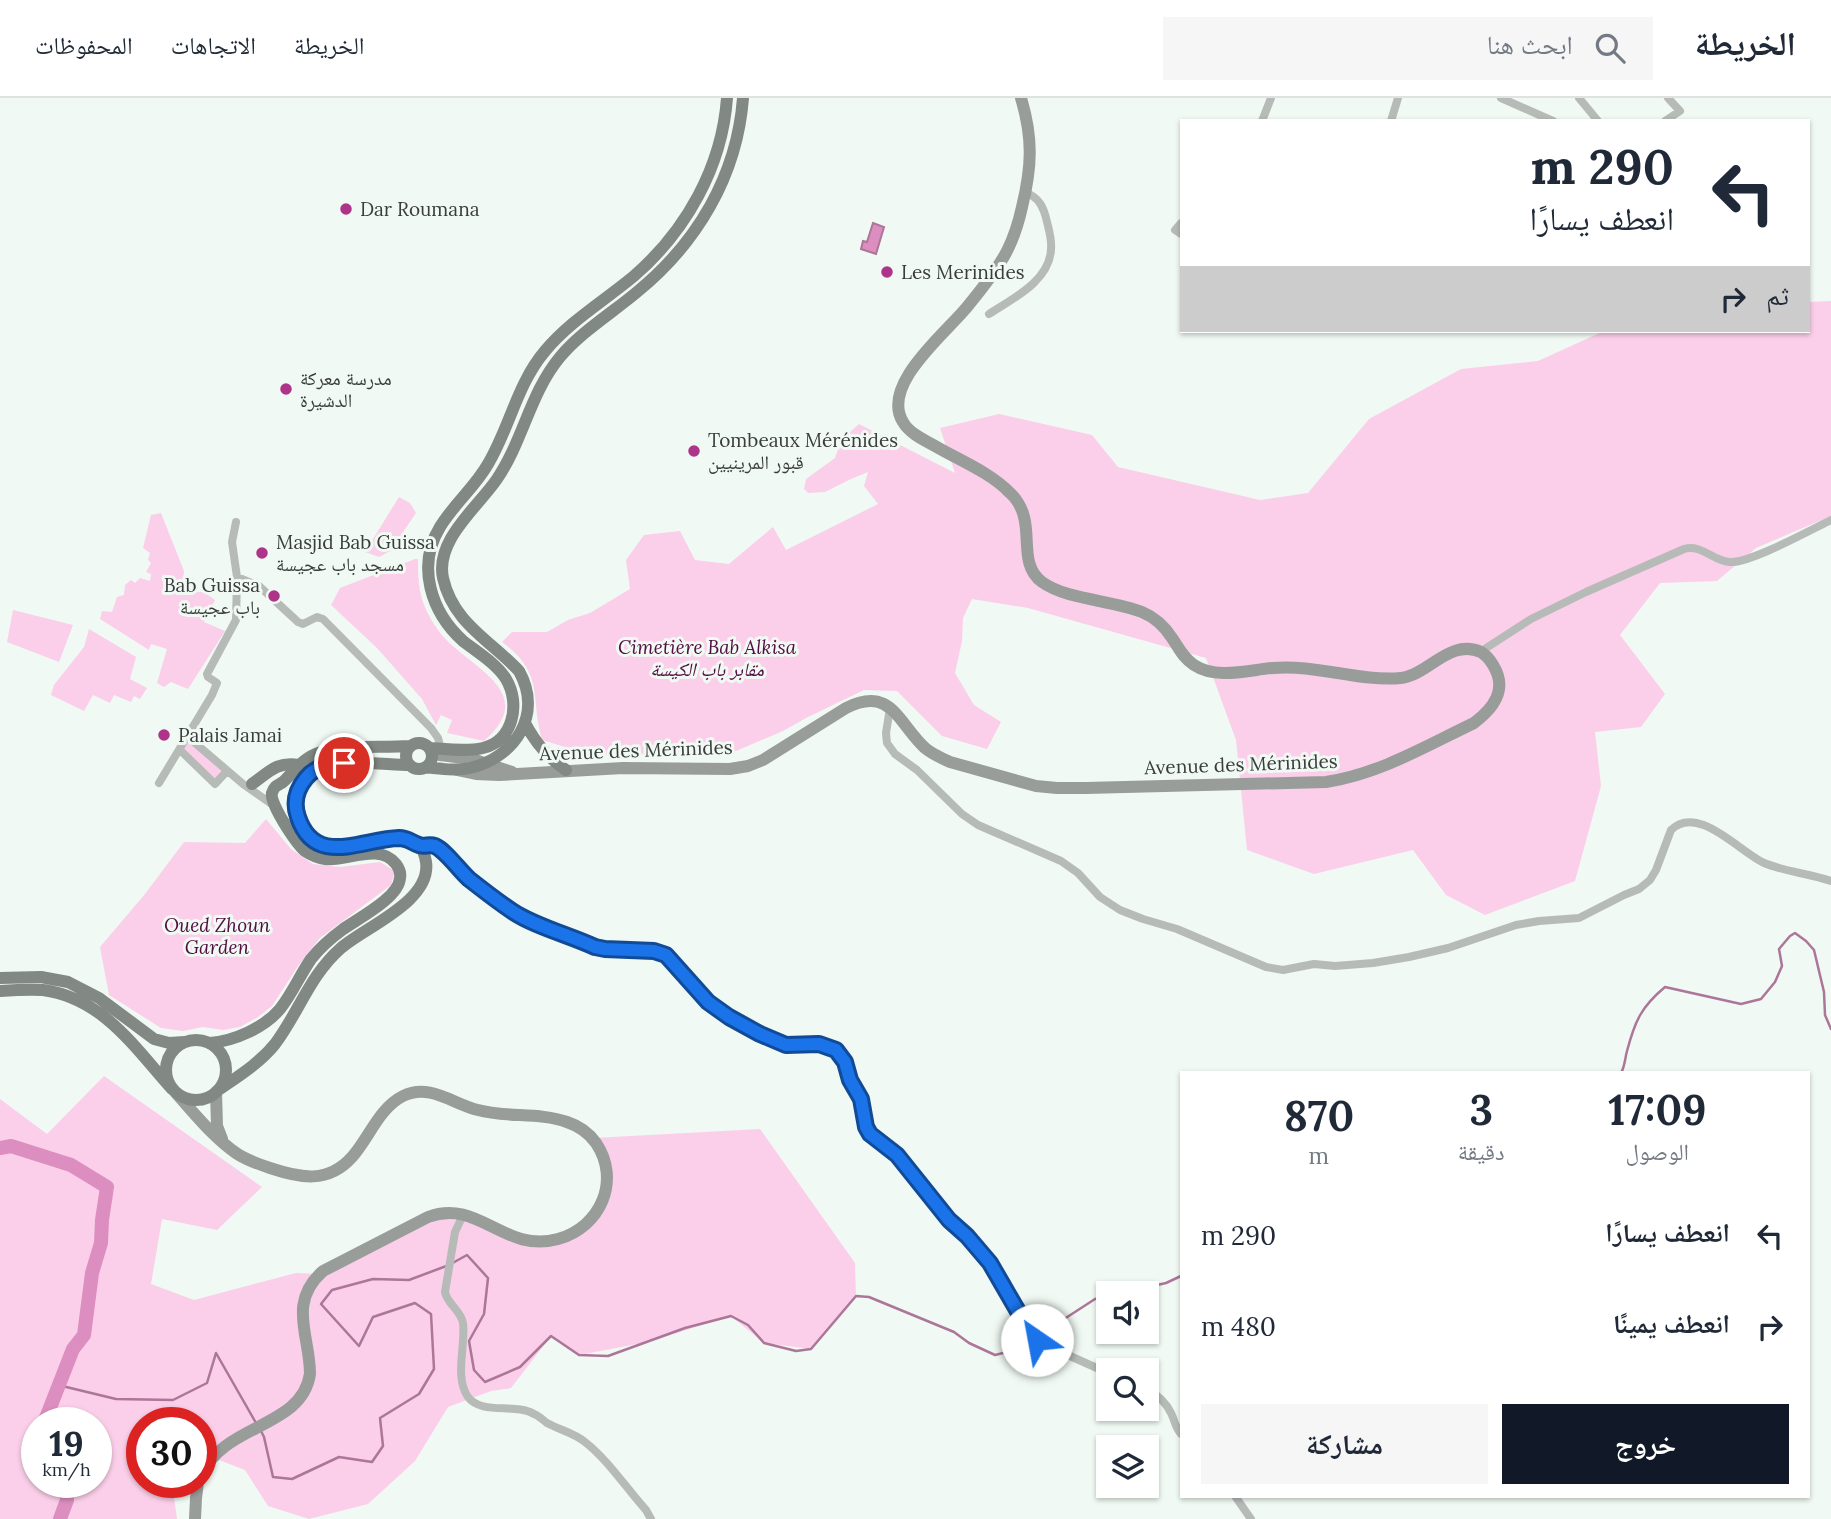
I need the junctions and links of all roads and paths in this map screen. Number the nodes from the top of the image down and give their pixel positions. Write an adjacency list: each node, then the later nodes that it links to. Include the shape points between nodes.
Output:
1 (727, 98): 25 (main road, via 714,161 688,213 649,261 545,351 520,391 488,464 434,538 428,569 437,606 453,631 504,676 514,702 507,730 493,744 480,749)
2 (743, 98): 21 (main road, via 734,153 700,225 656,275 562,355 540,388 498,478 458,527 447,549 443,571 449,595 464,622 519,671 528,695)
3 (1021, 98): 14 (main road, via 1031,141)
4 (1272, 98): 9 (street)
5 (1398, 98): 10 (street)
6 (1501, 98): 11 (street)
7 (1578, 98): 12 (street)
8 (1674, 100): 13 (street, via 1680,111)
9 (1263, 119)
10 (1392, 119)
11 (1548, 119)
12 (1596, 119)
13 (1668, 119)
14 (1026, 193): 15 (street, via 1034,196 1045,213 1052,250 1038,279); 19 (main road, via 1005,255 966,309 925,352 901,389 899,402 901,419 910,430 1010,492 1024,516 1027,557 1040,580 1058,590 1144,613 1156,620 1192,664 1205,670 1230,673 1276,667 1403,678 1446,654)
15 (989, 314)
16 (1831, 520): 19 (street, via 1738,561 1723,560 1697,548 1684,549 1542,614)
17 (236, 522): 18 (street, via 232,542)
18 (237, 577): 22 (street, via 236,620 207,674 217,685); 25 (street, via 259,586 303,624 323,619 431,728 438,738)
19 (1480, 652): 20 (main road, Avenue des Mérinides, via 1497,672 1499,689 1487,713 1372,771 1326,782 1036,786 937,756)
20 (890, 708): 31 (main road, Avenue des Mérinides, via 859,701 763,760 739,767); 39 (street, via 887,743 895,754 978,825 1061,861 1120,910 1277,970 1397,959 1516,925 1579,918 1650,880 1671,830 1682,823 1712,827 1762,862)
21 (525, 723): 26 (main road, via 511,745); 31 (main road, via 546,754)
22 (188, 737): 24 (street); 32 (street)
23 (410, 746): 25 (main road, via 419,743); 27 (main road, via 329,750); 28 (main road, via 406,755)
24 (180, 750): 32 (street, via 215,784); 34 (street)
25 (434, 750): 26 (main road); 29 (main road)
26 (485, 763): 30 (main road); 33 (main road)
27 (299, 765): 35 (main road, via 281,765); 36 (main road)
28 (409, 765): 29 (main road); 38 (main road, via 326,764 309,775 296,798 306,833 324,847 404,838)
29 (426, 767): 30 (main road)
30 (457, 770): 33 (main road, Avenue des Mérinides, via 486,775)
31 (566, 770): 33 (main road, Avenue des Mérinides)
32 (227, 771): 35 (street)
33 (516, 773)
34 (159, 783)
35 (247, 784): 36 (street); 37 (street)
36 (280, 784): 37 (main road, via 271,794)
37 (275, 806): 43 (main road, via 309,854 324,859 385,855 401,874 399,884 389,897 317,952 273,1016 239,1035)
38 (418, 845): 45 (main road, via 427,870 418,890 334,954 270,1049); 48 (street, via 437,847 476,884 527,919 595,947 666,955 708,1002 760,1034 786,1045 819,1044 836,1050 861,1099 870,1134 897,1155 990,1263 1034,1337)
39 (1831, 881)
40 (0, 978): 42 (main road, via 68,982 93,994 154,1040)
41 (0, 991): 44 (main road, via 42,990 86,1004 118,1027)
42 (185, 1042): 43 (main road); 44 (main road, via 173,1050 167,1062 166,1076)
43 (210, 1043): 45 (main road, via 225,1063 225,1078)
44 (174, 1091): 45 (main road, via 197,1100); 46 (main road)
45 (217, 1092): 46 (main road, via 217,1126)
46 (224, 1143): 47 (main road, via 238,1155 287,1173 332,1173 351,1159 389,1107 401,1097 425,1092 486,1112 569,1122 593,1138 604,1156 608,1186 603,1203 586,1225 558,1240 512,1237)
47 (464, 1213): 51 (main road, via 428,1217 313,1280 303,1301 310,1365 300,1399); 55 (street, via 455,1232 446,1297 463,1323 461,1363 468,1398 491,1408 522,1409 578,1437 603,1459)
48 (1096, 1368)
49 (1159, 1398): 50 (street)
50 (1180, 1433)
51 (217, 1452)
52 (195, 1498): 54 (main road)
53 (1236, 1498): 56 (street)
54 (195, 1519)
55 (650, 1519)
56 (1251, 1519)

